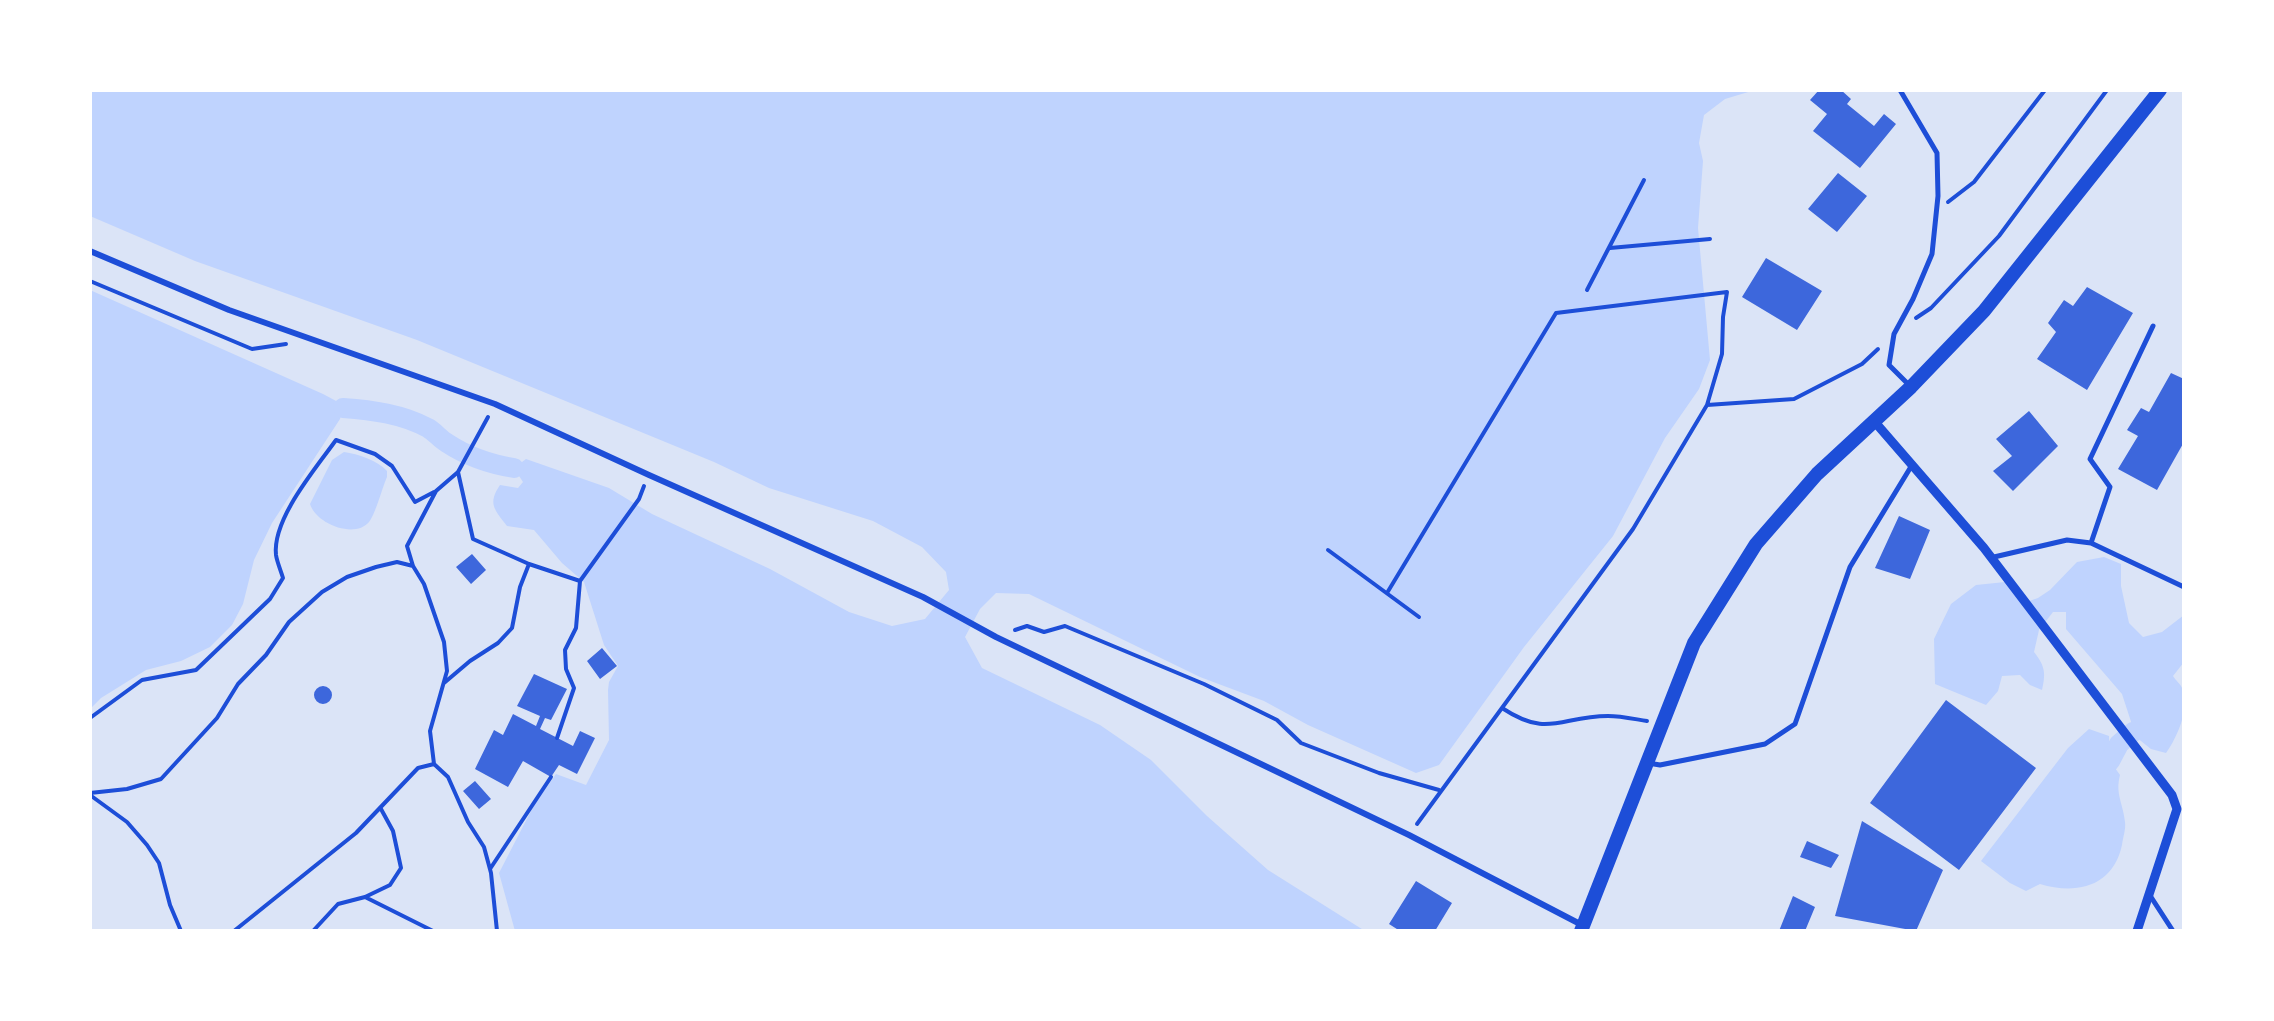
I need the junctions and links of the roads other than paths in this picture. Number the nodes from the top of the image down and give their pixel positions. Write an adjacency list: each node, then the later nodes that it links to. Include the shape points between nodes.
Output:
1 (1900, 90): 5 (lane, via 1937,153 1932,254 1894,334 1889,365)
2 (2160, 90): 5 (main road, via 1984,312)
3 (90, 251): 15 (street, via 229,310 496,404 924,597 1410,835)
4 (2152, 326): 8 (lane, via 2090,459 2110,487)
5 (1911, 387): 6 (main road)
6 (1874, 421): 7 (street); 11 (main road, via 1756,544 1694,644)
7 (1912, 465): 9 (street); 11 (lane, via 1850,567 1796,724 1766,744)
8 (2091, 543): 9 (lane, via 2066,540); 10 (lane)
9 (1991, 557): 13 (street)
10 (2184, 587)
11 (1646, 763): 15 (main road)
12 (2184, 796): 13 (lane)
13 (2177, 809): 14 (street)
14 (2149, 894): 16 (street); 17 (lane)
15 (1582, 928)
16 (2137, 931)
17 (2173, 931)

